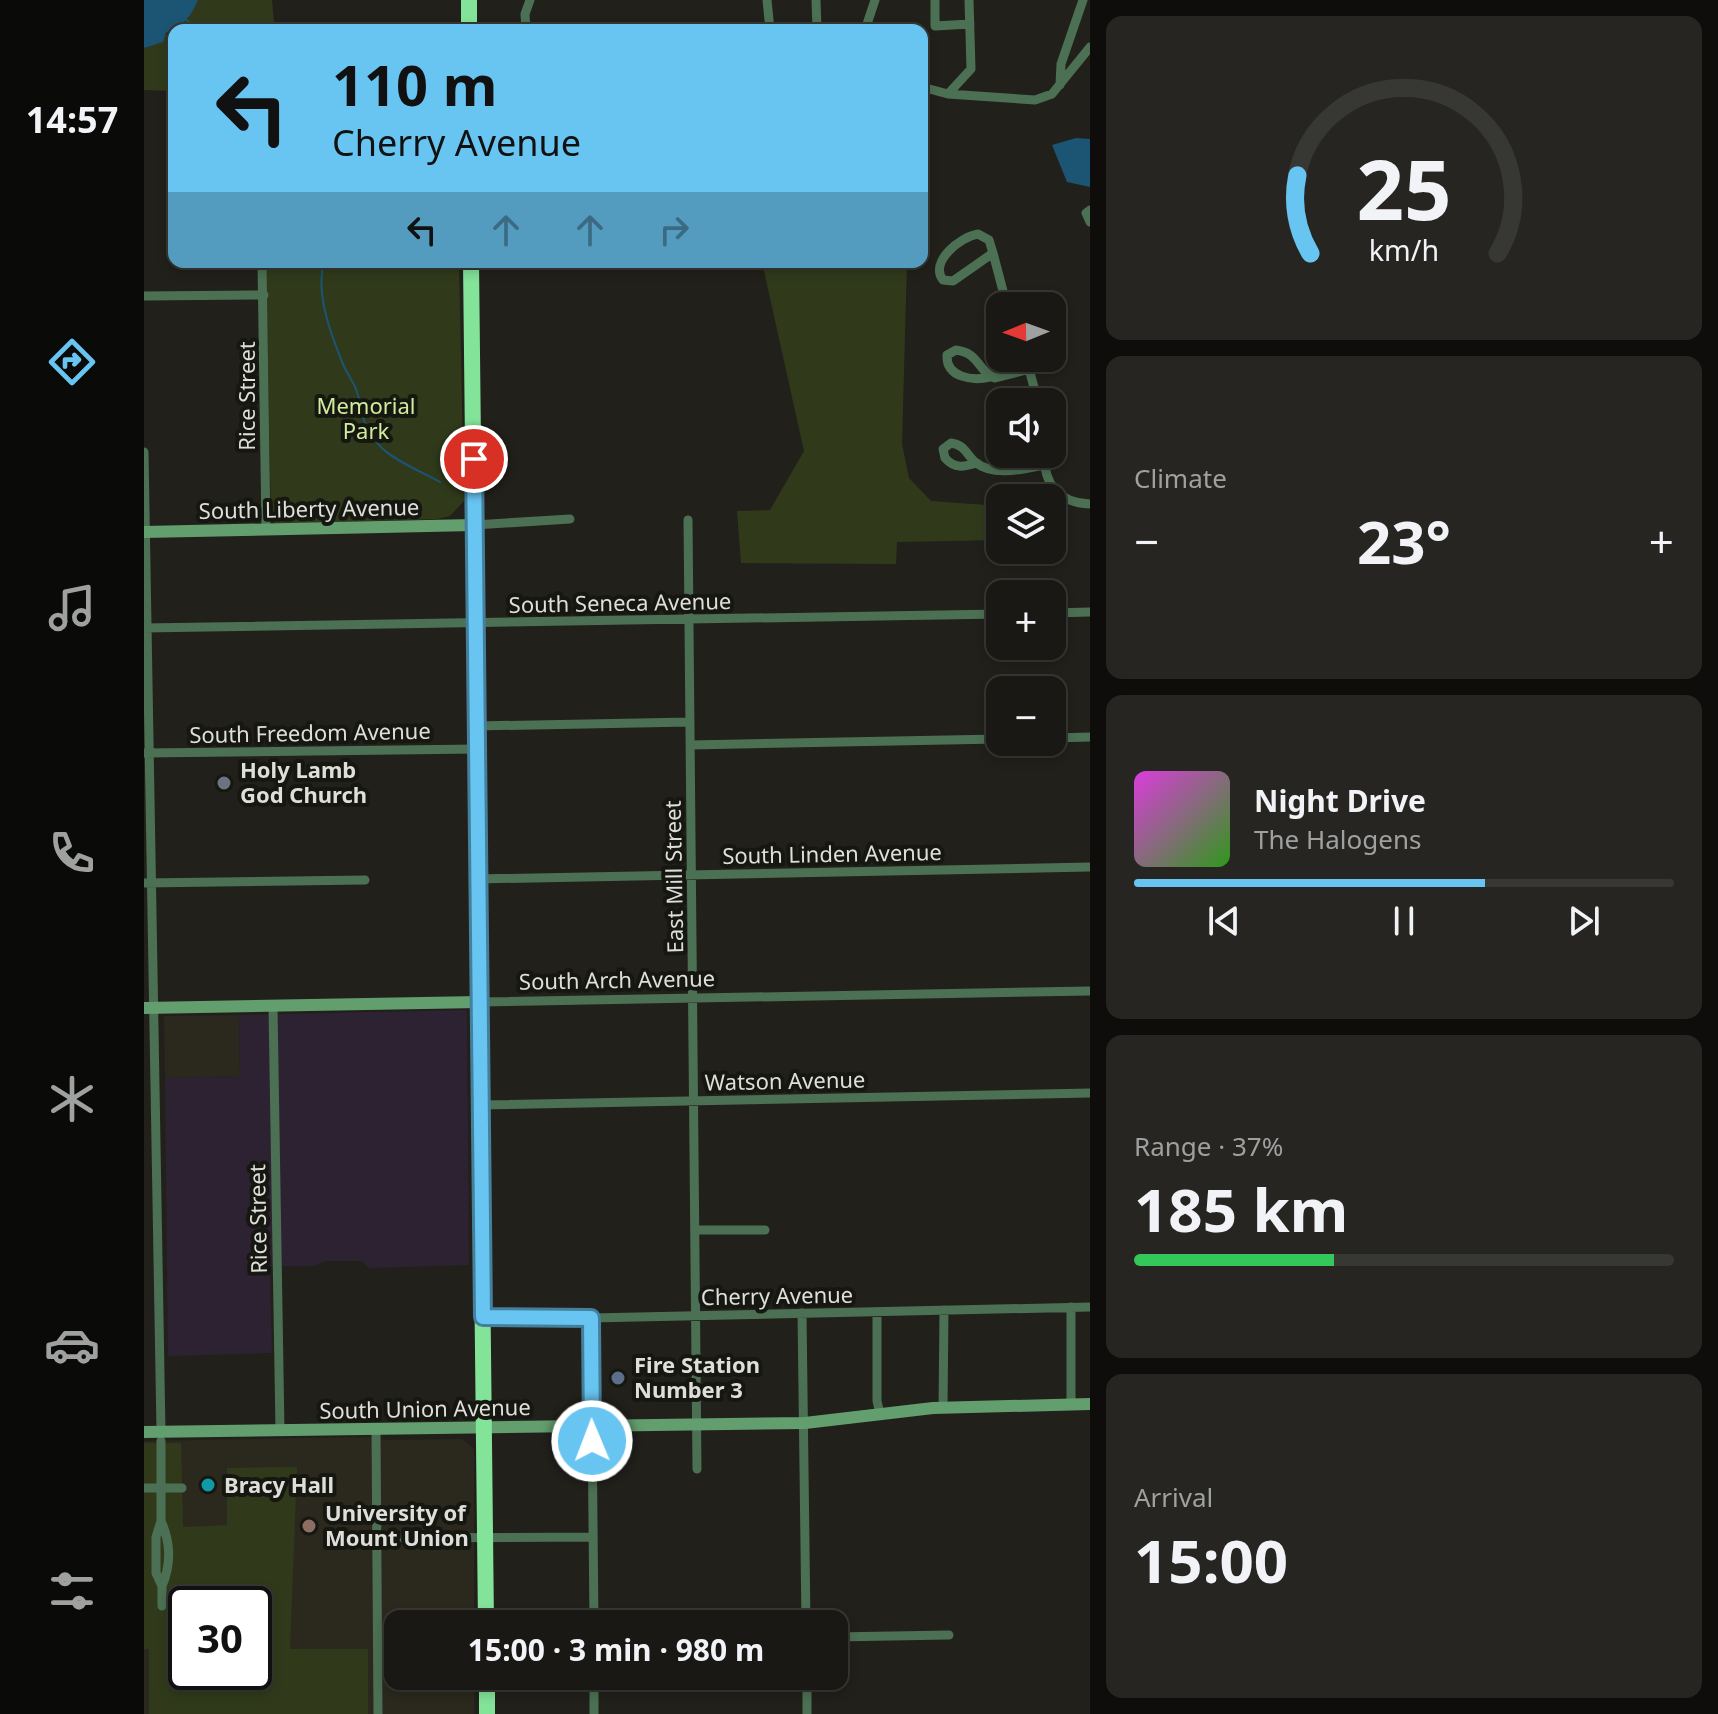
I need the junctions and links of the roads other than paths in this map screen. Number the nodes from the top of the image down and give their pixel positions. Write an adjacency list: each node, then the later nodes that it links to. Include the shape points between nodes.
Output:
1 (469, 0): 9 (highway)
2 (530, 0): 10 (street)
3 (767, 0): 11 (street)
4 (816, 0): 12 (street)
5 (875, 0): 13 (street)
6 (935, 0): 14 (street, via 935,26)
7 (969, 0): 14 (street)
8 (1083, 0): 16 (street, via 1061,64)
9 (469, 24)
10 (526, 24)
11 (769, 24)
12 (817, 24)
13 (867, 24)
14 (970, 24): 18 (street, via 971,69)
15 (1090, 47): 16 (street)
16 (1060, 85): 18 (street, via 1035,100)
17 (928, 89): 18 (street)
18 (948, 94)
19 (1088, 211): 20 (street)
20 (1090, 222)
21 (993, 253): 21 (street, via 983,235 967,237 939,264 939,277 953,281); 24 (street)
22 (262, 268): 25 (street, Rice Street)
23 (471, 268): 38 (highway)
24 (1003, 292)
25 (264, 295): 26 (street); 39 (street, Rice Street)
26 (144, 296)
27 (1020, 372): 28 (street)
28 (990, 377): 28 (street, via 957,374 948,366 947,355 966,352)
29 (144, 452): 40 (street)
30 (977, 463): 31 (street)
31 (986, 466)
32 (991, 468): 33 (street)
33 (1028, 468)
34 (1045, 468): 35 (street, via 1060,496)
35 (1090, 504)
36 (570, 519): 38 (street, South Liberty Avenue)
37 (688, 520): 44 (street, East Mill Street)
38 (474, 525): 39 (main road, South Liberty Avenue); 45 (highway)
39 (266, 530): 40 (main road, South Liberty Avenue)
40 (144, 532): 46 (street)
41 (1090, 612): 42 (street)
42 (1066, 613)
43 (986, 614): 44 (street, South Seneca Avenue)
44 (689, 620): 45 (street, South Seneca Avenue); 47 (street, East Mill Street)
45 (476, 624): 46 (street, South Seneca Avenue); 48 (highway)
46 (145, 628): 54 (street)
47 (690, 722): 48 (street); 52 (street, East Mill Street)
48 (476, 726): 53 (highway)
49 (1090, 737): 50 (street)
50 (1066, 738)
51 (986, 739): 52 (street)
52 (690, 745): 56 (street, East Mill Street)
53 (477, 749): 54 (street, South Freedom Avenue); 57 (highway)
54 (146, 753): 59 (street)
55 (1090, 867): 56 (street, South Linden Avenue)
56 (692, 875): 57 (street, South Linden Avenue); 61 (street, East Mill Street)
57 (478, 879): 62 (highway)
58 (365, 880): 59 (street)
59 (147, 883): 64 (street)
60 (1090, 991): 61 (street, South Arch Avenue)
61 (694, 998): 62 (street, South Arch Avenue); 66 (street, East Mill Street)
62 (479, 1002): 63 (main road, South Arch Avenue); 67 (highway)
63 (273, 1007): 64 (main road, South Arch Avenue); 88 (street, Rice Street)
64 (148, 1008): 68 (street)
65 (1090, 1093): 66 (street, Watson Avenue)
66 (695, 1100): 67 (street, Watson Avenue); 69 (street, East Mill Street)
67 (481, 1105): 77 (highway)
68 (149, 1108): 90 (street)
69 (696, 1230): 70 (street); 76 (street, East Mill Street)
70 (765, 1230)
71 (1071, 1307): 72 (street, Cherry Avenue); 73 (street, Cherry Avenue); 79 (street)
72 (1090, 1307)
73 (944, 1310): 74 (street, Cherry Avenue); 81 (street)
74 (877, 1312): 75 (street, Cherry Avenue); 82 (street)
75 (802, 1313): 76 (street, Cherry Avenue); 83 (street)
76 (697, 1315): 78 (street, Cherry Avenue); 84 (street, East Mill Street)
77 (483, 1317): 78 (street, Cherry Avenue); 86 (highway)
78 (591, 1318): 85 (street)
79 (1071, 1404): 80 (main road, South Union Avenue); 81 (main road, South Union Avenue)
80 (1090, 1404)
81 (943, 1408): 82 (main road, South Union Avenue)
82 (880, 1414): 83 (main road, South Union Avenue)
83 (805, 1423): 84 (main road, South Union Avenue); 101 (street)
84 (698, 1425): 85 (main road, South Union Avenue); 91 (street, East Mill Street)
85 (591, 1426): 86 (main road, South Union Avenue); 96 (street)
86 (485, 1429): 87 (main road, South Union Avenue); 95 (highway)
87 (376, 1430): 88 (main road, South Union Avenue); 97 (street)
88 (280, 1431): 90 (main road, South Union Avenue)
89 (144, 1432): 90 (main road, South Union Avenue)
90 (161, 1437): 93 (street)
91 (697, 1469)
92 (144, 1488): 93 (street)
93 (161, 1488): 94 (street); 98 (street, via 156,1573)
94 (182, 1488)
95 (486, 1537): 96 (street); 97 (street); 99 (highway)
96 (593, 1537): 100 (street)
97 (377, 1538): 107 (street)
98 (162, 1606)
99 (486, 1610)
100 (594, 1610)
101 (806, 1610)
102 (949, 1635): 103 (street)
103 (848, 1637)
104 (487, 1690): 108 (highway)
105 (594, 1690): 109 (street)
106 (807, 1690): 110 (street)
107 (378, 1714)
108 (487, 1714)
109 (594, 1714)
110 (807, 1714)

